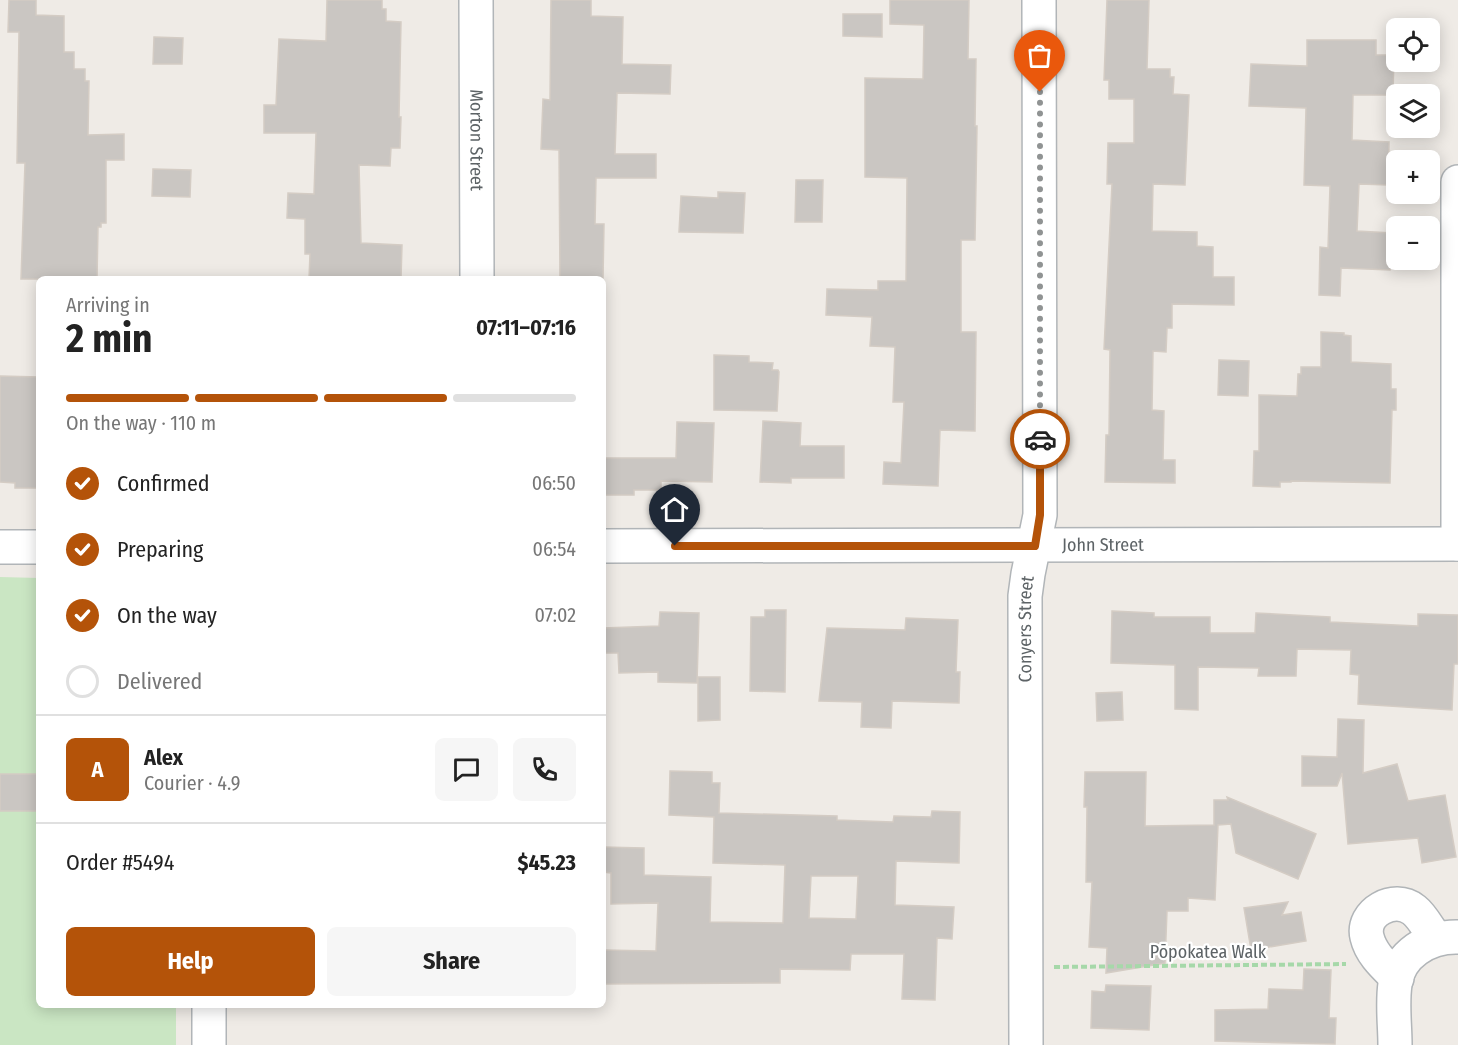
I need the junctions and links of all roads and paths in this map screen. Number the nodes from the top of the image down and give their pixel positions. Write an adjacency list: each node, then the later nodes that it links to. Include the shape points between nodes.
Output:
1 (476, 0): 4 (street, Morton Street)
2 (1039, 0): 7 (street, Conyers Street, via 1040,515)
3 (1458, 182): 5 (street)
4 (477, 276)
5 (1458, 544): 7 (street, John Street)
6 (606, 546): 7 (street, John Street)
7 (1035, 546): 16 (street, Conyers Street, via 1025,596)
8 (0, 547): 9 (street)
9 (36, 547)
10 (1447, 938): 13 (street, via 1430,941 1413,951); 13 (street, via 1412,908 1396,904 1377,911 1367,925 1366,935 1376,956)
11 (1351, 964): 12 (path, Pōpokatea Walk)
12 (1053, 967)
13 (1397, 978): 17 (street)
14 (209, 1008): 15 (street)
15 (209, 1045)
16 (1026, 1045)
17 (1395, 1045)

